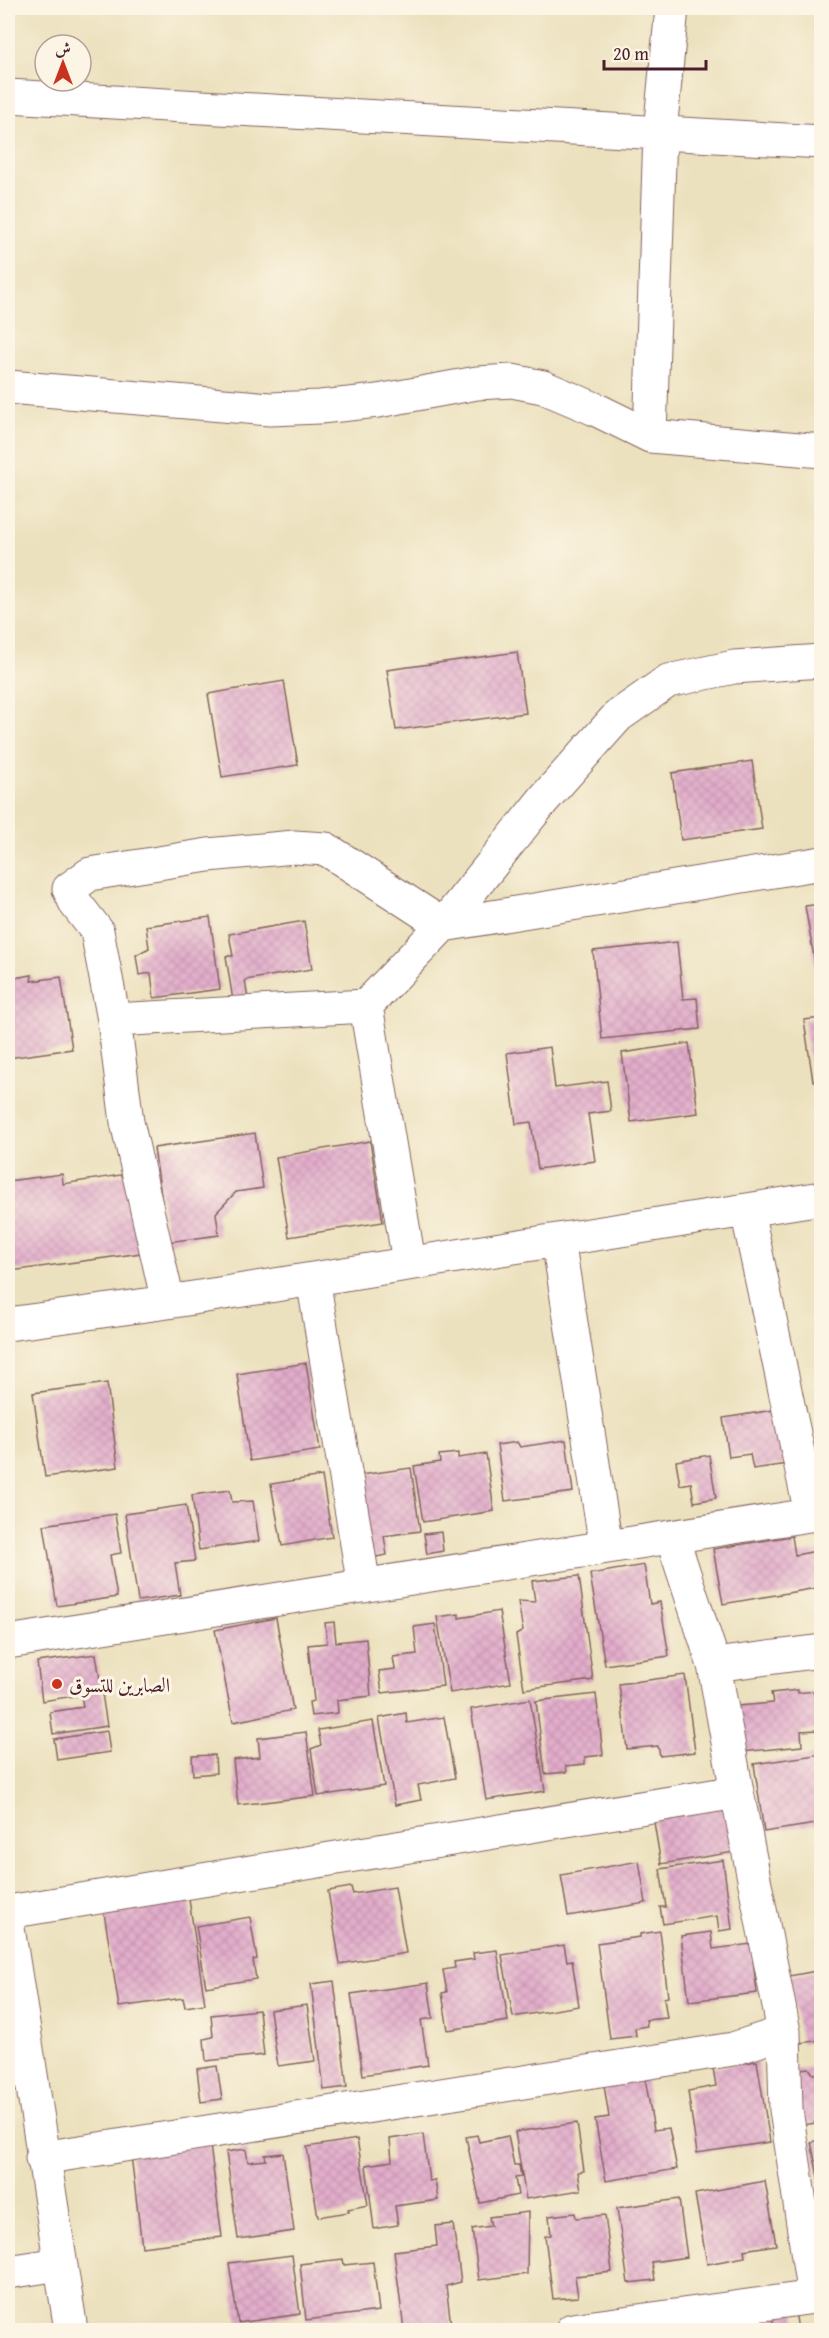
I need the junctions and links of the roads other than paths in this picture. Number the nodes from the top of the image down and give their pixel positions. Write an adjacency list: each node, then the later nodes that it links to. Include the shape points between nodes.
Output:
1 (672, 8): 3 (street)
2 (8, 96): 3 (street)
3 (660, 132): 4 (street); 6 (street)
4 (822, 142)
5 (8, 387): 6 (street, via 270,409 378,401 477,383 512,381 543,387)
6 (650, 436): 7 (street)
7 (822, 451)
8 (822, 661): 10 (street, via 734,667 668,681 618,716 544,799)
9 (822, 863): 10 (street)
10 (443, 925): 11 (street); 12 (street, via 326,849 294,847 208,855 90,874 69,889 97,932)
11 (366, 1006): 12 (street); 16 (street)
12 (114, 1020): 18 (street, via 127,1122)
13 (822, 1198): 14 (street)
14 (747, 1210): 15 (street); 20 (street)
15 (558, 1240): 16 (street); 22 (street)
16 (409, 1262): 17 (street)
17 (313, 1279): 18 (street); 23 (street)
18 (168, 1302): 19 (street)
19 (8, 1324)
20 (817, 1514): 21 (street)
21 (672, 1537): 22 (street); 26 (street)
22 (606, 1547): 23 (street)
23 (364, 1586): 24 (street)
24 (8, 1642)
25 (822, 1651): 26 (street)
26 (714, 1665): 27 (street)
27 (737, 1792): 28 (street); 31 (street)
28 (8, 1912)
29 (8, 1928): 30 (street)
30 (14, 2009): 32 (street)
31 (783, 2032): 32 (street, via 733,2049); 35 (street, via 786,2110)
32 (42, 2158): 33 (street)
33 (60, 2264): 34 (street); 37 (street)
34 (8, 2272)
35 (818, 2296): 36 (street)
36 (726, 2321): 38 (street)
37 (71, 2331)
38 (572, 2331)

